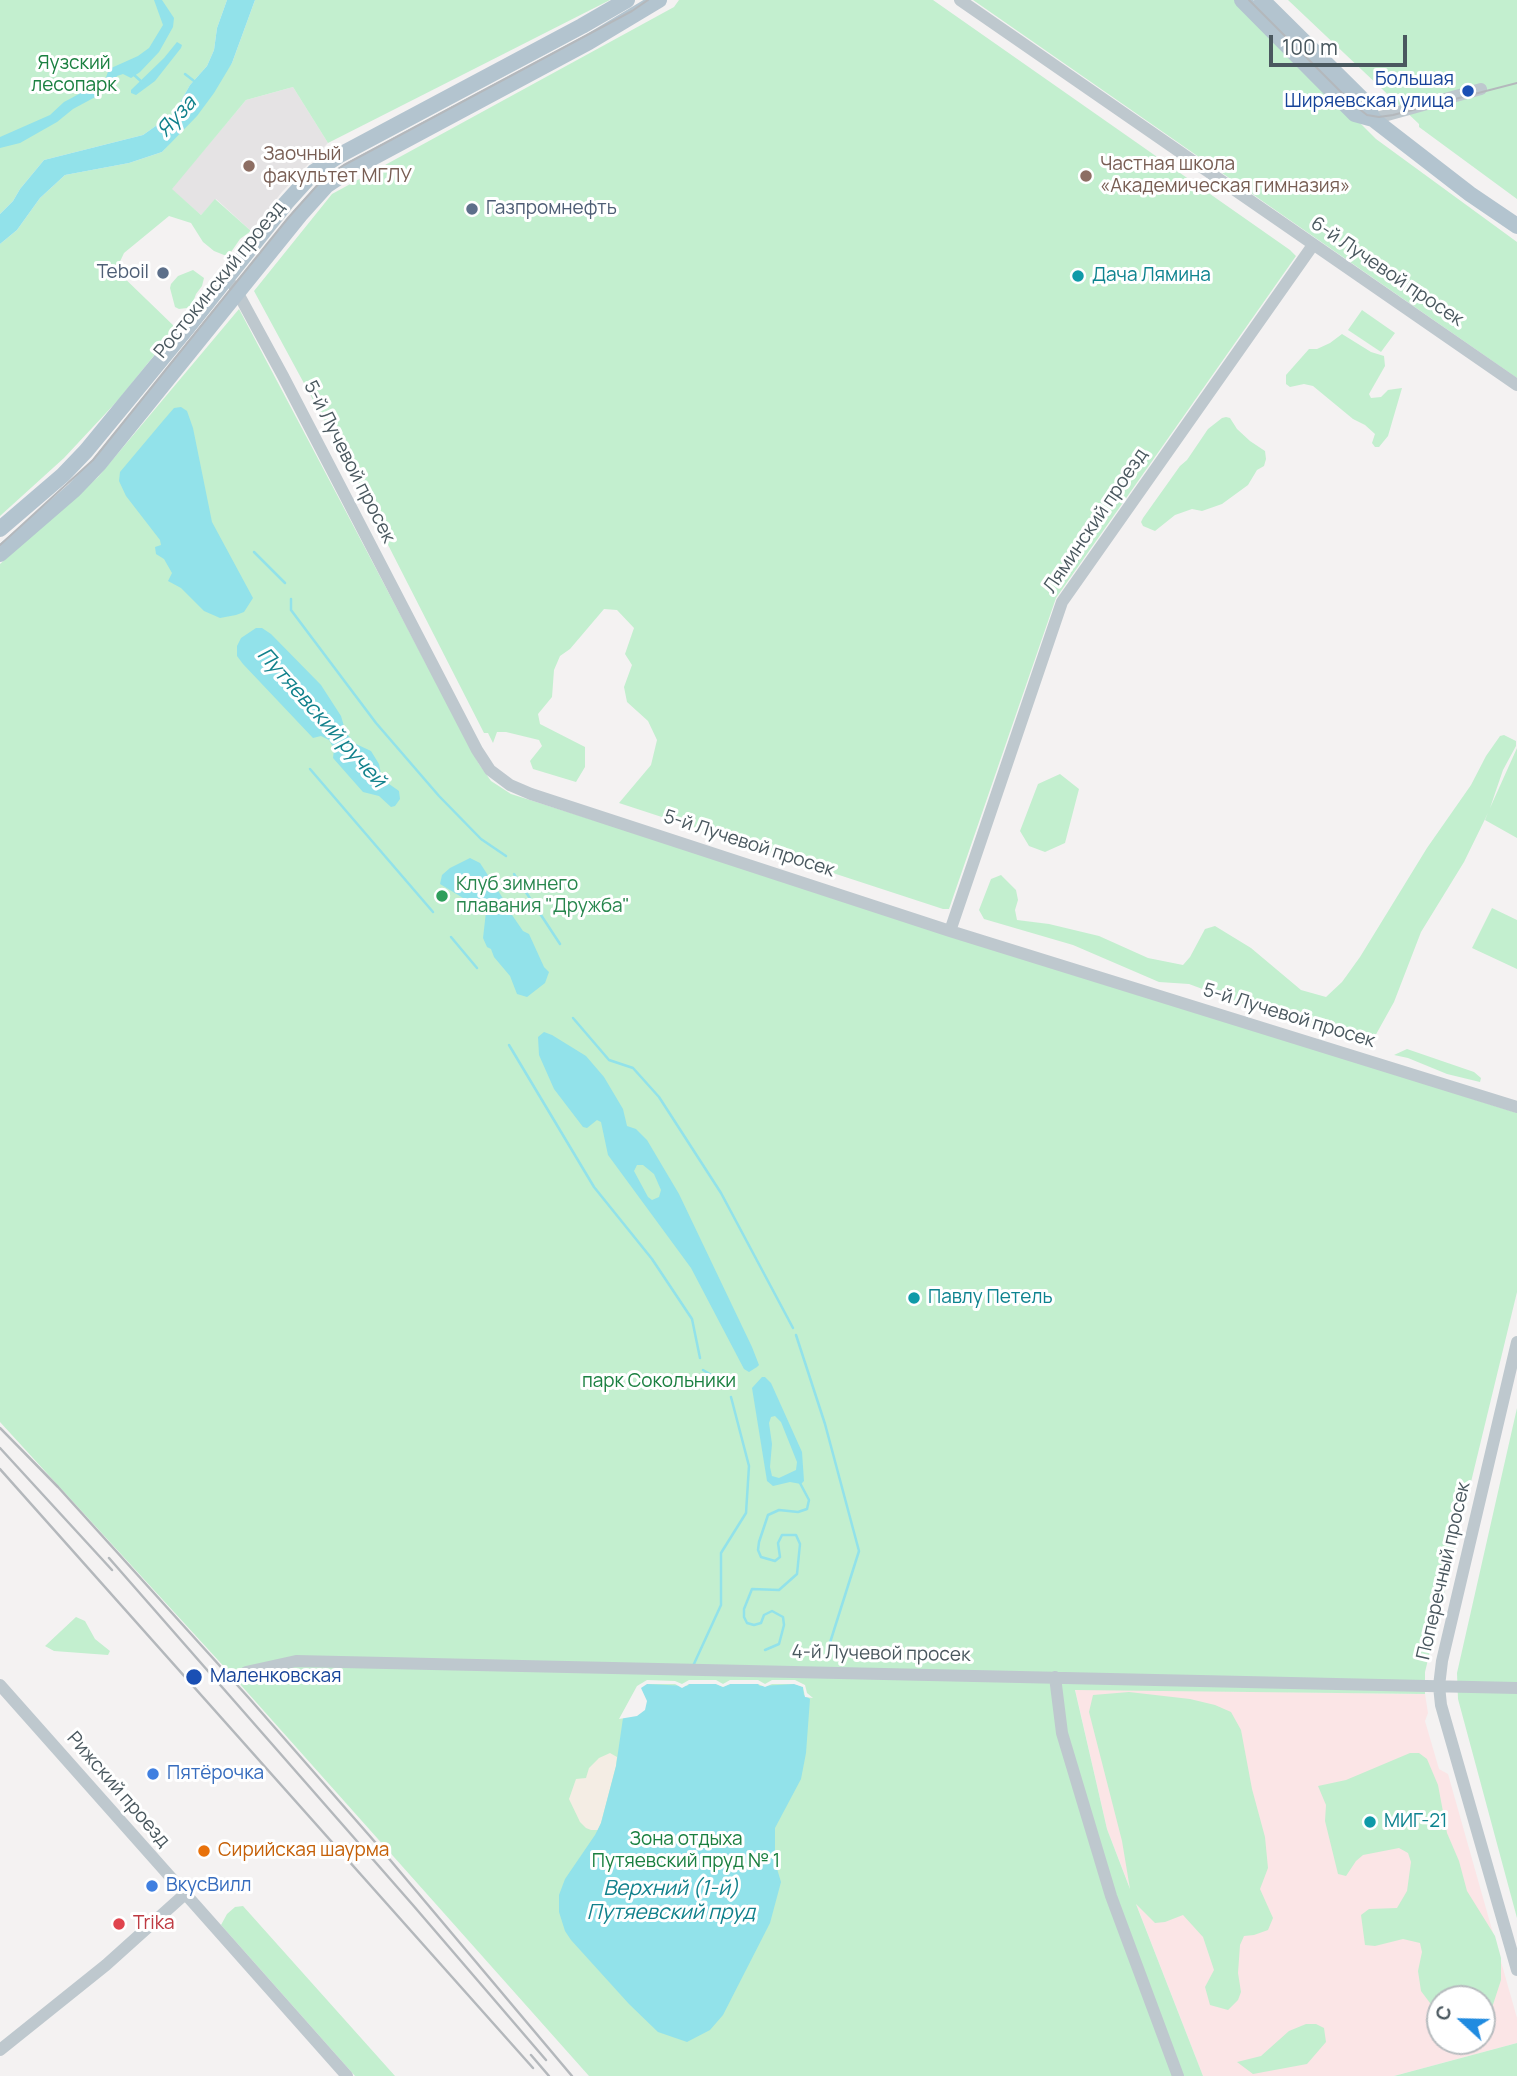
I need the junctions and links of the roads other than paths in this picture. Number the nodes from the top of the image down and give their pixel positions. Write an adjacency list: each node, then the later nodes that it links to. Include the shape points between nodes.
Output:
1 (627, 0): 10 (main road, Ростокинский проезд, via 325,164 303,183)
2 (659, 0): 11 (main road, Ростокинский проезд, via 336,178)
3 (960, 0): 9 (street, 6-й Лучевой просек)
4 (1242, 0): 7 (main road, via 1355,114)
5 (1262, 0): 7 (main road, via 1367,104)
6 (1481, 89): 7 (street)
7 (1373, 119): 8 (main road)
8 (1517, 226)
9 (1313, 245): 12 (street, 6-й Лучевой просек); 15 (street, Ляминский проезд, via 1062,602)
10 (228, 277): 11 (street, 5-й Лучевой просек); 13 (main road, Ростокинский проезд, via 86,451)
11 (238, 292): 14 (main road, Ростокинский проезд, via 99,464); 15 (street, 5-й Лучевой просек, via 490,770 531,794)
12 (1517, 385)
13 (0, 529)
14 (0, 554)
15 (950, 931): 16 (street, 5-й Лучевой просек)
16 (1517, 1107)
17 (1517, 1342): 21 (street, Поперечный просек)
18 (246, 1672): 19 (street, 4-й Лучевой просек, via 296,1661)
19 (1055, 1677): 21 (street, 4-й Лучевой просек); 27 (street, via 1062,1733 1107,1884)
20 (0, 1685): 23 (street, Рижский проезд)
21 (1439, 1686): 22 (street, 4-й Лучевой просек); 24 (street, Поперечный просек)
22 (1517, 1688)
23 (185, 1894): 25 (street); 26 (street, Рижский проезд)
24 (1517, 1970)
25 (0, 2050)
26 (347, 2076)
27 (1178, 2076)

